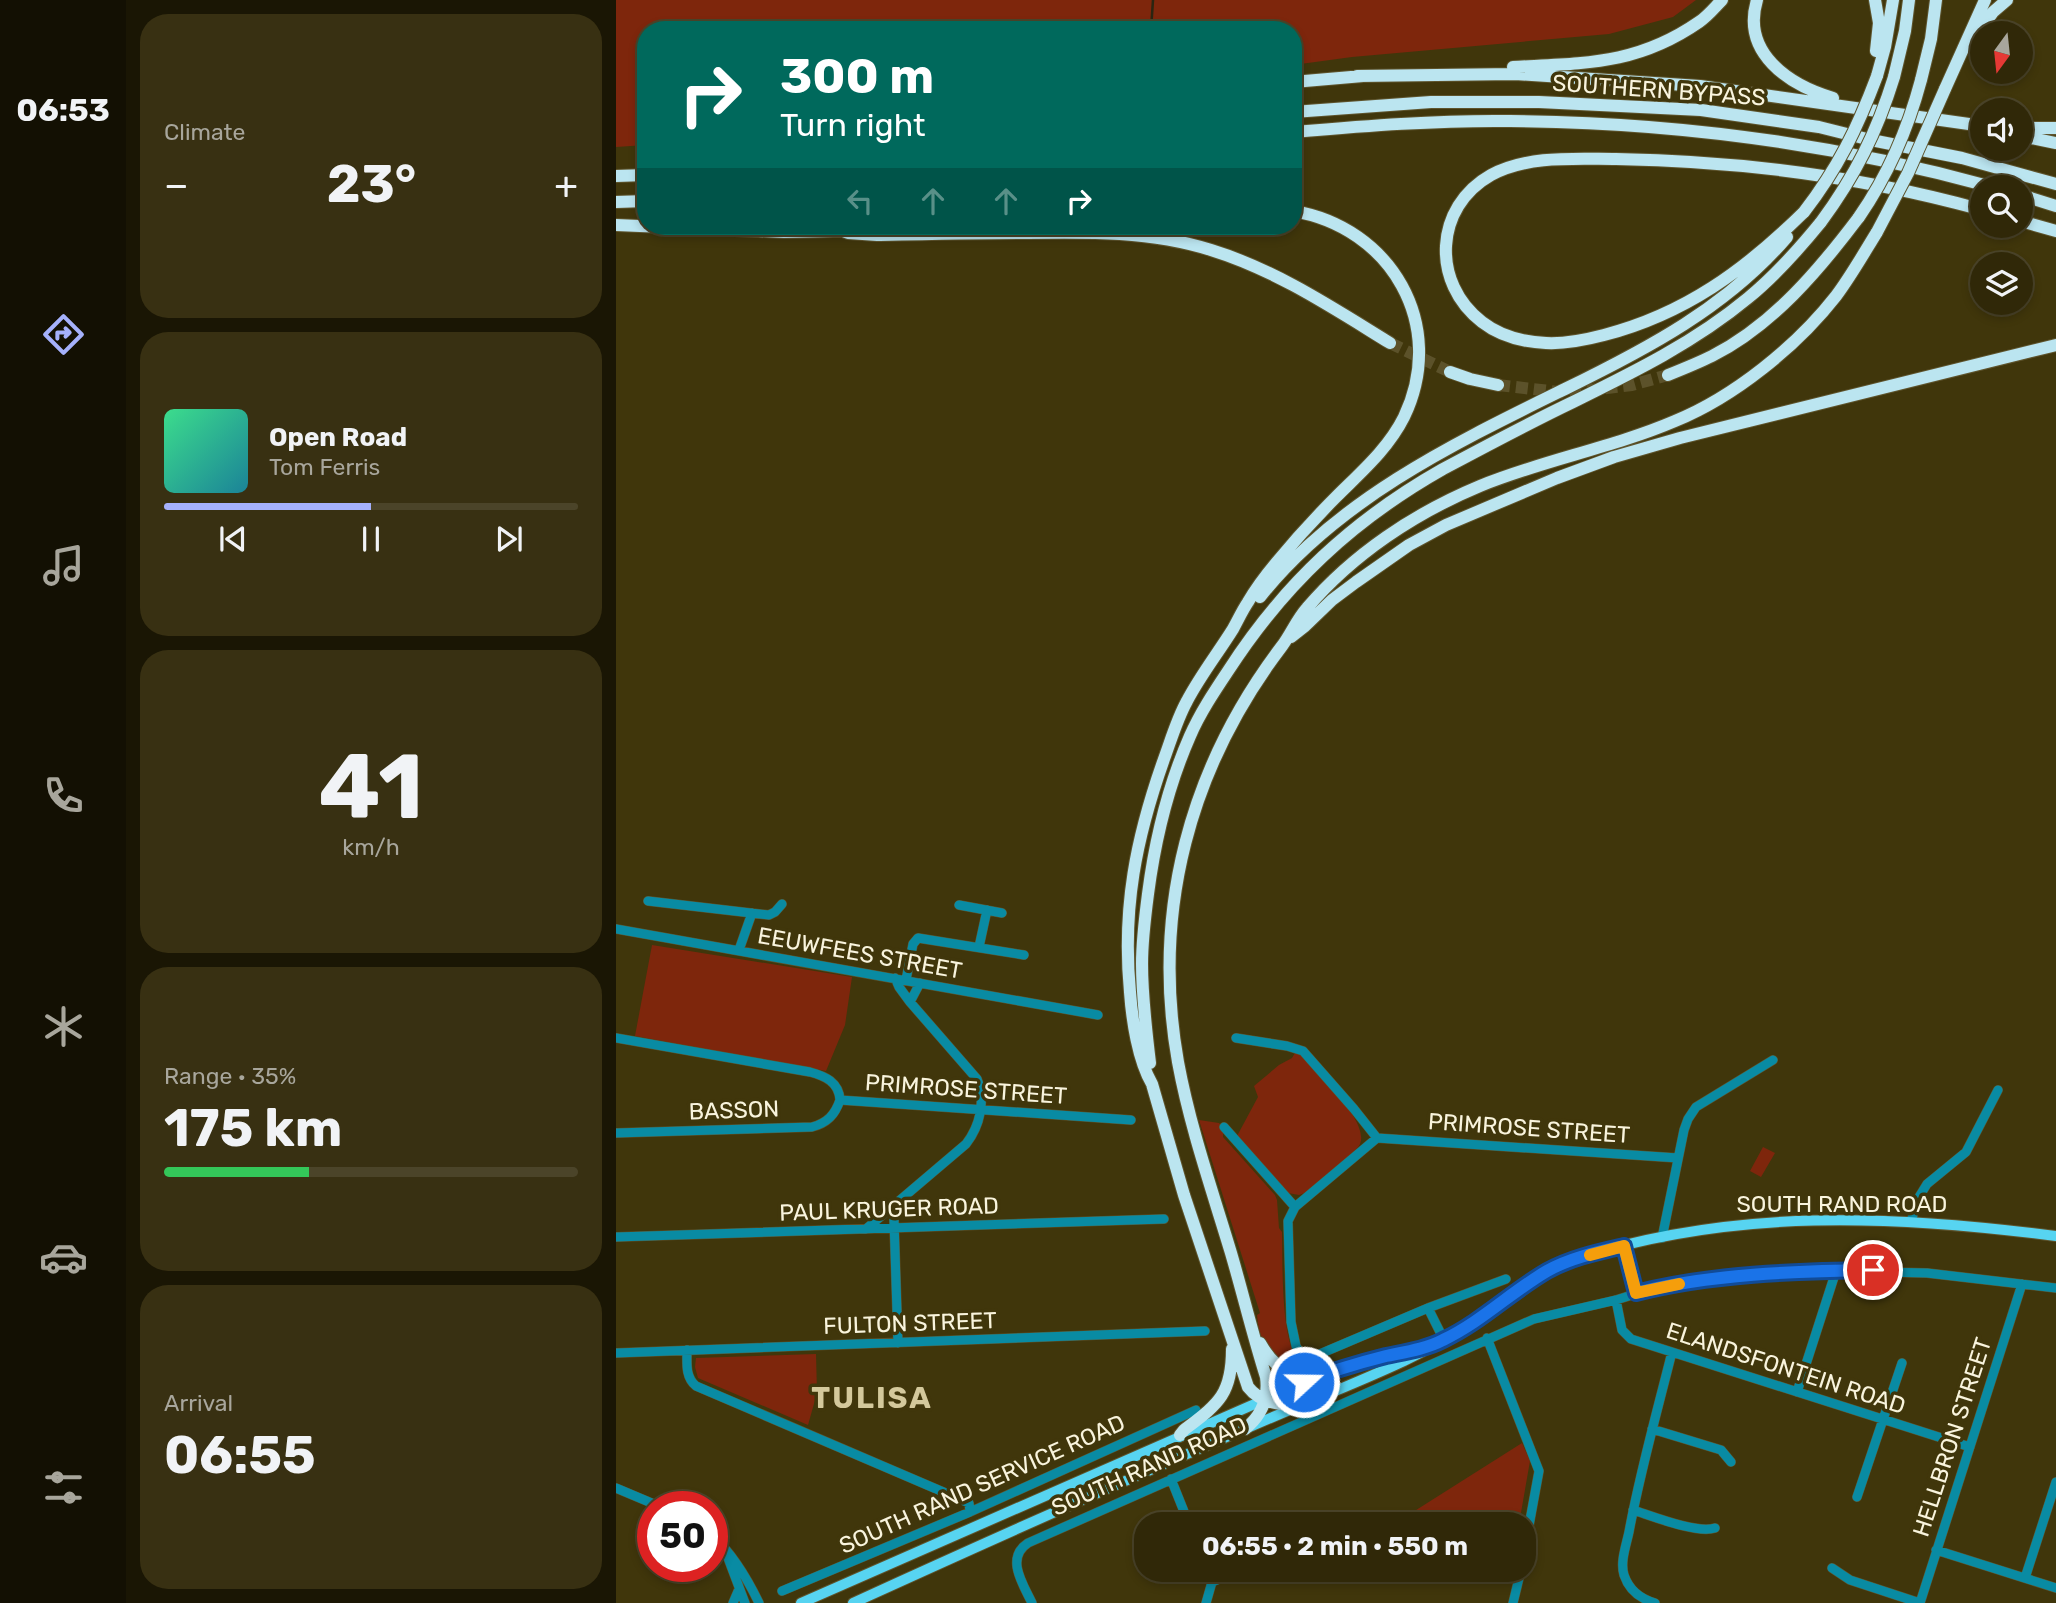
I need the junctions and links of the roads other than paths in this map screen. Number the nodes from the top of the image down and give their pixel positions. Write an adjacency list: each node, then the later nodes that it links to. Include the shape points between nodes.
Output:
1 (1723, 0): 10 (highway, via 1671,40 1602,62)
2 (1757, 0): 14 (highway, via 1757,39 1777,70 1793,82)
3 (1875, 0): 11 (highway, via 1879,23)
4 (1893, 0): 11 (highway, via 1885,47)
5 (1909, 0): 62 (highway, bridge, via 1894,78 1859,164 1821,222 1768,281 1702,332 1652,363 1445,468 1375,512 1298,579 1241,651 1204,708 1186,747 1152,860 1142,961)
6 (1936, 0): 40 (highway, bridge, via 1931,40 1902,138 1859,217 1820,267 1770,316 1712,356)
7 (1985, 0): 9 (highway)
8 (2007, 0): 9 (highway)
9 (1959, 58): 43 (highway, bridge, via 1886,218 1835,296 1772,359 1720,398 1675,421 1484,485 1419,516 1341,573 1305,610)
10 (1357, 76): 12 (highway); 14 (highway, via 1515,74 1617,80 1700,86)
11 (1873, 76): 14 (highway, bridge)
12 (1302, 81)
13 (1302, 111): 24 (highway, SOUTHERN BYPASS, via 1431,102 1701,110 1819,127)
14 (1864, 112): 15 (highway); 31 (highway, bridge, via 1836,167)
15 (1970, 124)
16 (2033, 128): 17 (highway)
17 (2056, 128)
18 (1302, 131): 23 (highway, SOUTHERN BYPASS, via 1483,121 1607,124 1868,157)
19 (2033, 138): 20 (highway)
20 (2056, 143)
21 (637, 175): 22 (highway)
22 (616, 176)
23 (1970, 182)
24 (2056, 184)
25 (2033, 199): 28 (highway)
26 (637, 201): 27 (highway)
27 (616, 202)
28 (2056, 206)
29 (1970, 207): 31 (highway, via 1790,172 1685,162 1573,159 1520,165 1480,182 1455,213 1445,255 1462,302 1480,321 1532,342 1575,341 1626,329 1684,306 1743,266)
30 (1302, 213): 42 (highway, via 1348,229 1390,264 1408,296 1420,362 1411,400 1397,430 1275,564)
31 (1803, 213): 42 (highway, via 1756,270 1705,312 1398,478 1314,541)
32 (2033, 224): 35 (highway)
33 (616, 225): 34 (highway)
34 (637, 226)
35 (2056, 231)
36 (1143, 235): 37 (highway, via 1211,250 1276,275)
37 (1391, 344)
38 (2056, 345): 43 (highway, via 1680,438 1557,478 1409,545 1332,600)
39 (1450, 372): 41 (highway)
40 (1668, 375)
41 (1498, 386)
42 (1240, 617): 62 (highway, via 1174,730 1136,855 1127,962 1131,1008)
43 (1286, 640): 89 (highway, via 1265,667 1215,754 1186,834 1172,915 1172,1003 1178,1059 1195,1136)
44 (648, 901): 48 (street)
45 (782, 904): 48 (street, via 772,914)
46 (958, 905): 47 (street)
47 (987, 910): 49 (street); 51 (street)
48 (752, 913): 52 (street)
49 (1002, 913)
50 (616, 929): 52 (street, EEUWFEES STREET)
51 (979, 947): 53 (street); 55 (street, via 919,938 913,944)
52 (739, 950): 54 (street, EEUWFEES STREET)
53 (1024, 955)
54 (895, 978): 55 (street, EEUWFEES STREET); 57 (street)
55 (906, 981): 56 (street, EEUWFEES STREET)
56 (920, 983): 57 (street); 58 (street, EEUWFEES STREET)
57 (910, 1002): 65 (street, via 977,1079 982,1093)
58 (1098, 1015)
59 (616, 1038): 64 (street, via 810,1072 827,1077)
60 (1236, 1038): 69 (street, via 1303,1051)
61 (1773, 1060): 70 (street, via 1693,1110)
62 (1152, 1084): 90 (highway)
63 (1998, 1090): 74 (street, via 1966,1152 1927,1185)
64 (840, 1100): 65 (street, PRIMROSE STREET); 68 (street, BASSON, via 831,1117 812,1127)
65 (980, 1110): 66 (street, PRIMROSE STREET); 71 (street, via 976,1130 966,1144)
66 (1131, 1120)
67 (1224, 1127): 72 (street)
68 (616, 1133)
69 (1377, 1138): 70 (street, PRIMROSE STREET); 72 (street)
70 (1678, 1158): 79 (street)
71 (897, 1202): 75 (street); 76 (street)
72 (1295, 1207): 87 (street, via 1287,1226 1291,1322 1304,1358 1311,1359)
73 (1164, 1219): 75 (street, PAUL KRUGER ROAD)
74 (1910, 1221): 77 (main road, SOUTH RAND ROAD); 79 (main road, SOUTH RAND ROAD, via 1761,1222)
75 (895, 1228): 76 (street, PAUL KRUGER ROAD); 93 (street)
76 (866, 1229): 78 (street, PAUL KRUGER ROAD)
77 (2056, 1236)
78 (616, 1237)
79 (1662, 1238): 80 (main road, SOUTH RAND ROAD)
80 (1624, 1246): 85 (street); 92 (main road, SOUTH RAND ROAD, via 1546,1271)
81 (1836, 1270): 83 (street, SOUTH RAND ROAD, via 1927,1273); 85 (street, SOUTH RAND ROAD, via 1702,1281); 100 (street)
82 (1506, 1279): 87 (street)
83 (2022, 1284): 84 (street, SOUTH RAND ROAD); 108 (street, HELLBRON STREET)
84 (2056, 1288)
85 (1636, 1293): 86 (street, SOUTH RAND ROAD)
86 (1616, 1300): 91 (street, SOUTH RAND ROAD, via 1534,1319); 96 (street, ELANDSFONTEIN ROAD, via 1625,1335)
87 (1428, 1308): 92 (street)
88 (1205, 1331): 93 (street, FULTON STREET)
89 (1253, 1331): 99 (highway, via 1280,1367 1298,1374); 101 (highway, via 1266,1377)
90 (1232, 1338): 101 (highway, via 1248,1387); 107 (highway, via 1226,1389 1214,1407)
91 (1487, 1338): 110 (street, SOUTH RAND ROAD); 118 (street, via 1539,1471)
92 (1444, 1340): 94 (main road, SOUTH RAND ROAD)
93 (898, 1343): 95 (street, FULTON STREET)
94 (1433, 1345): 99 (main road, SOUTH RAND ROAD); 102 (main road, SOUTH RAND ROAD)
95 (687, 1350): 97 (street, FULTON STREET); 116 (street, via 687,1370 696,1386 969,1503)
96 (1672, 1352): 100 (street, ELANDSFONTEIN ROAD); 106 (street)
97 (616, 1353)
98 (1902, 1363): 104 (street)
99 (1324, 1374): 101 (main road, SOUTH RAND ROAD)
100 (1797, 1392): 104 (street, ELANDSFONTEIN ROAD)
101 (1265, 1399): 102 (highway, via 1278,1405); 105 (highway, via 1259,1416); 107 (main road, SOUTH RAND ROAD)
102 (1302, 1405): 105 (main road, SOUTH RAND ROAD)
103 (1196, 1410): 116 (street, SOUTH RAND SERVICE ROAD)
104 (1882, 1419): 108 (street, ELANDSFONTEIN ROAD); 114 (street)
105 (1245, 1429): 134 (main road, SOUTH RAND ROAD)
106 (1652, 1429): 109 (street, via 1721,1450); 115 (street)
107 (1180, 1436): 133 (main road, SOUTH RAND ROAD)
108 (1970, 1447): 120 (street, HELLBRON STREET)
109 (1731, 1462)
110 (1171, 1479): 117 (street); 135 (street, SOUTH RAND ROAD, via 1020,1550 1016,1562)
111 (2056, 1482): 124 (street)
112 (616, 1488): 113 (street)
113 (637, 1497)
114 (1857, 1497)
115 (1633, 1510): 119 (street, via 1696,1529); 138 (street, via 1624,1573 1637,1594)
116 (970, 1512): 129 (street, SOUTH RAND SERVICE ROAD)
117 (1184, 1512)
118 (1532, 1512)
119 (1715, 1528)
120 (1936, 1549): 124 (street); 139 (street, HELLBRON STREET)
121 (728, 1553): 132 (street)
122 (728, 1559): 127 (street)
123 (1832, 1569): 139 (street, via 1850,1580)
124 (2025, 1578): 128 (street)
125 (1518, 1582): 137 (street)
126 (1212, 1583): 136 (street)
127 (739, 1588): 130 (street); 131 (street)
128 (2056, 1588)
129 (782, 1591)
130 (733, 1603)
131 (745, 1603)
132 (759, 1603)
133 (801, 1603)
134 (853, 1603)
135 (1032, 1603)
136 (1206, 1603)
137 (1513, 1603)
138 (1655, 1603)
139 (1920, 1603)

